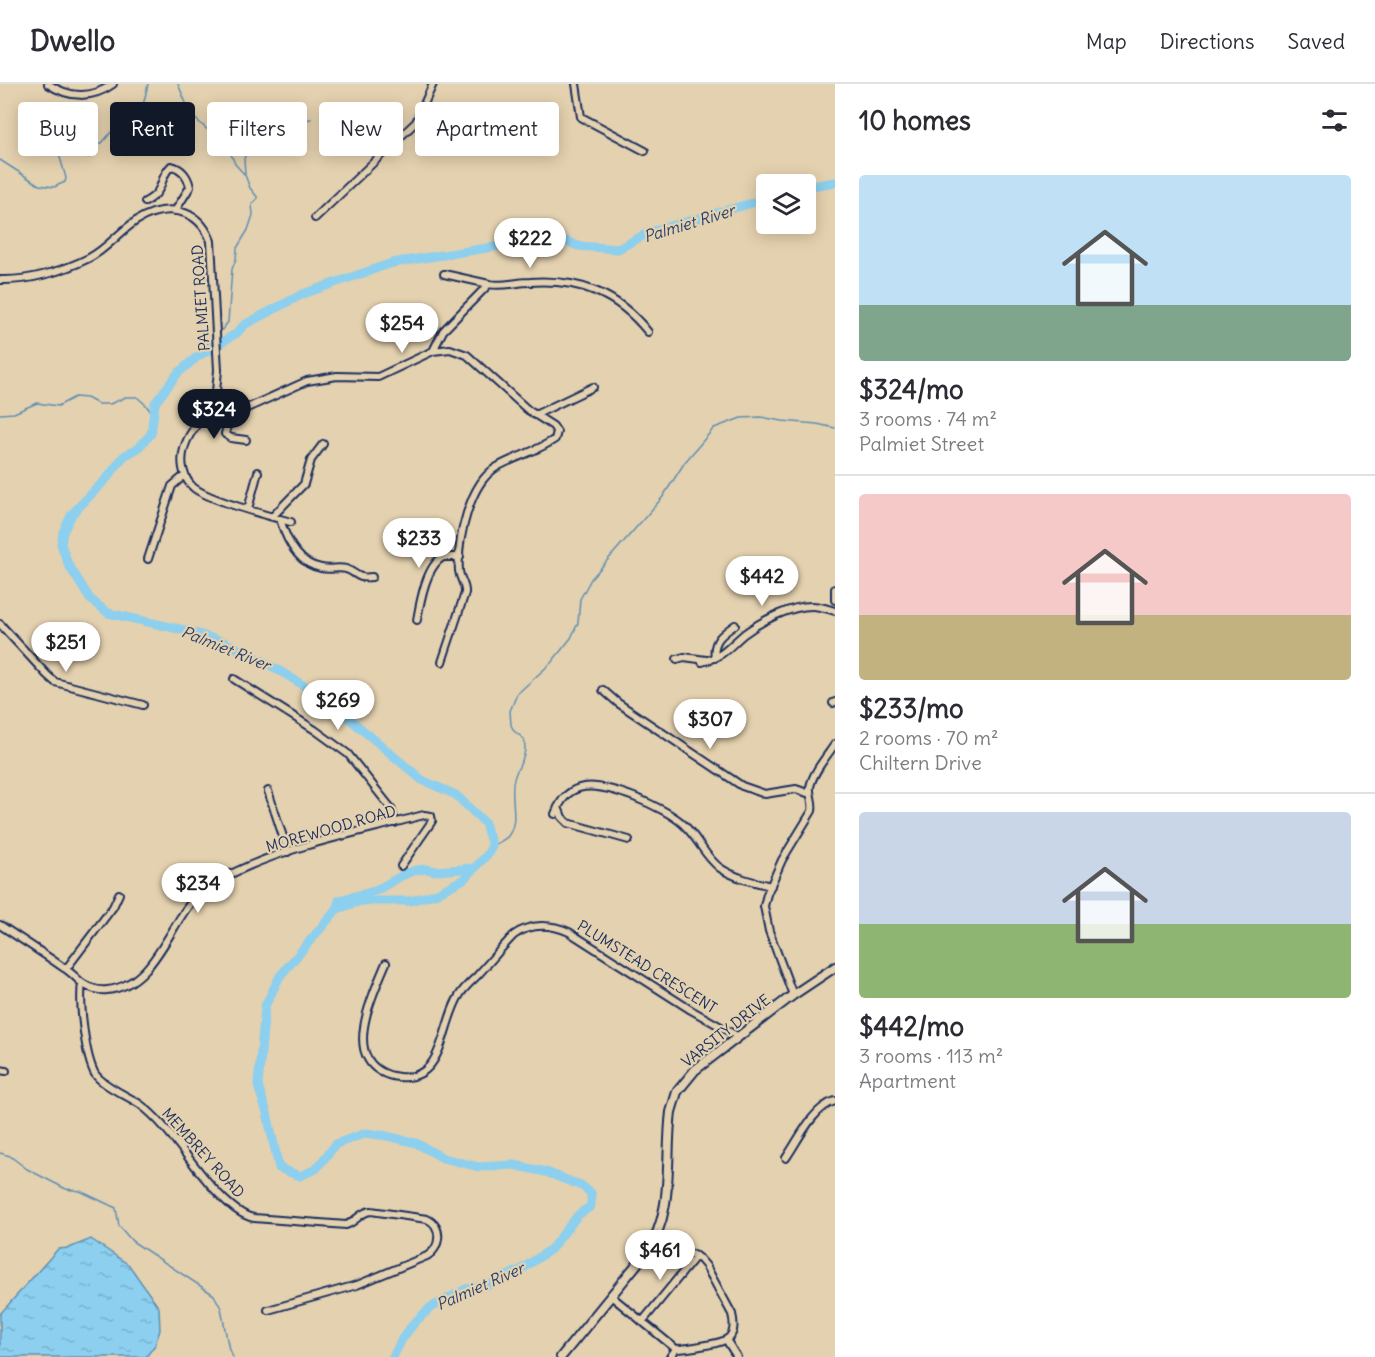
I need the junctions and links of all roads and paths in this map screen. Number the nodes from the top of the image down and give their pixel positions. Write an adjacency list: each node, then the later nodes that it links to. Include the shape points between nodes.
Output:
1 (48, 84): 2 (street, via 76,95 101,91)
2 (113, 84)
3 (433, 84): 8 (street, via 416,122)
4 (576, 84): 5 (street, via 581,117)
5 (645, 151)
6 (146, 202): 7 (street, via 159,192 165,173 173,166 184,173 190,188)
7 (175, 210): 10 (street, via 142,218 81,262 25,278); 15 (street, PALMIET ROAD, via 198,219 211,241 217,326)
8 (315, 218)
9 (444, 274): 11 (street)
10 (0, 280)
11 (489, 284): 12 (street, via 552,282 595,290 619,303); 13 (street, via 443,332)
12 (648, 332)
13 (433, 351): 16 (street, via 378,377 320,378 245,409); 17 (street, via 450,349 467,355)
14 (593, 387): 17 (street)
15 (215, 402): 16 (street); 21 (street, via 184,446)
16 (231, 410): 18 (street, via 225,434)
17 (535, 415): 26 (street, via 553,426 557,437 499,466 482,479 467,518)
18 (246, 440)
19 (323, 444): 23 (street, via 311,460 304,484)
20 (258, 472): 22 (street)
21 (185, 475): 22 (street, via 203,493); 27 (street, via 172,486)
22 (248, 509): 23 (street)
23 (272, 517): 24 (street)
24 (280, 519): 25 (street); 28 (street, via 292,546 310,565 347,570 359,578)
25 (291, 522)
26 (459, 556): 32 (street, via 442,557 434,565); 37 (street, via 465,593)
27 (148, 558)
28 (372, 577)
29 (835, 589): 30 (street)
30 (835, 600)
31 (835, 611): 35 (street, via 806,607 768,618)
32 (417, 620)
33 (0, 624): 40 (street, via 56,682)
34 (735, 625): 35 (street, via 720,635)
35 (716, 658): 36 (street)
36 (677, 659)
37 (442, 662)
38 (234, 678): 46 (street, via 348,754 391,808)
39 (603, 690): 43 (street, via 742,786 765,794 796,789)
40 (142, 705)
41 (835, 744): 43 (street, via 811,783)
42 (268, 791): 48 (street)
43 (810, 794): 50 (street, via 812,811)
44 (558, 807): 45 (street); 47 (street, via 568,823); 50 (street, via 572,791 588,786 643,801 684,824 720,868)
45 (555, 814)
46 (395, 823): 48 (street, MOREWOOD ROAD); 49 (street, MOREWOOD ROAD, via 424,815 432,818)
47 (629, 840)
48 (288, 852): 56 (street, MOREWOOD ROAD, via 204,889 154,961 126,984 99,990)
49 (401, 866)
50 (771, 886): 57 (street, via 764,910)
51 (119, 894): 54 (street)
52 (0, 925): 54 (street, MOREWOOD ROAD)
53 (386, 963): 58 (street, PLUMSTEAD CRESCENT, via 362,1041 371,1064 395,1077 413,1076 432,1064 461,993 514,935 539,926 569,932 690,1010)
54 (66, 969): 56 (street, MOREWOOD ROAD)
55 (833, 971): 57 (street, VARSITY DRIVE)
56 (82, 983): 64 (street, MEMBREY ROAD, via 84,1023 96,1075 147,1110 208,1181 243,1214 346,1225 371,1211 427,1219 436,1227 438,1244 427,1256 357,1285)
57 (793, 995): 58 (street, VARSITY DRIVE)
58 (740, 1036): 61 (street, VARSITY DRIVE, via 695,1070 675,1096 663,1218)
59 (835, 1101): 60 (street, via 811,1120)
60 (786, 1158)
61 (653, 1242): 62 (street); 63 (street, VARSITY DRIVE)
62 (696, 1256): 65 (street); 66 (street, via 706,1266 732,1314 733,1330)
63 (611, 1296): 65 (street); 68 (street, VARSITY DRIVE)
64 (268, 1310)
65 (642, 1322): 67 (street)
66 (727, 1341): 67 (street); 70 (street)
67 (676, 1349): 69 (street)
68 (561, 1357)
69 (670, 1357)
70 (737, 1357)

